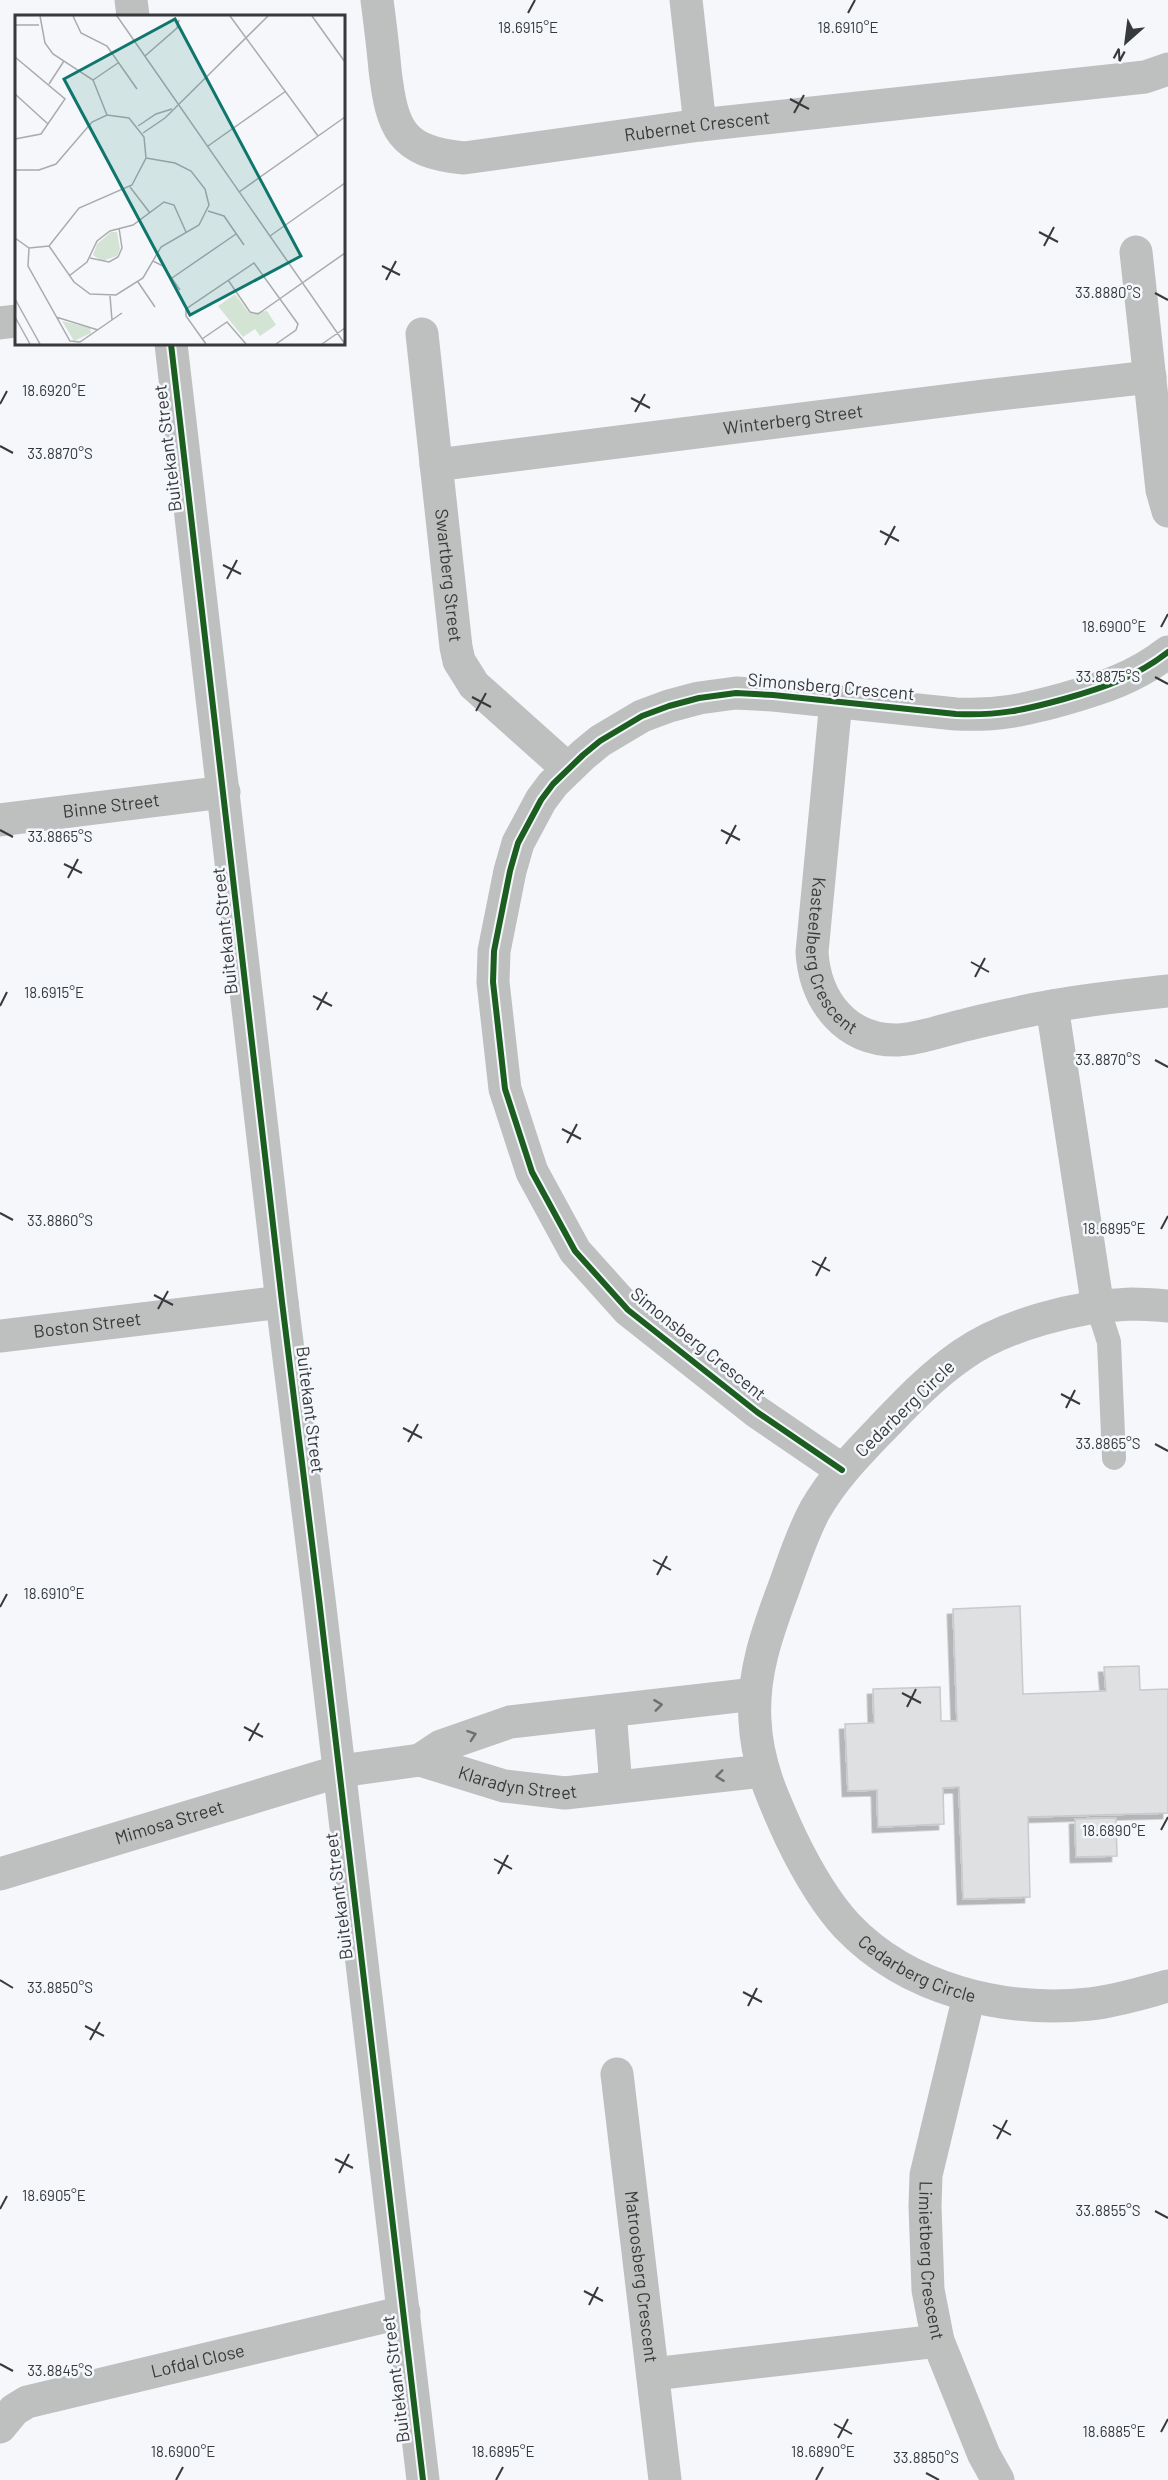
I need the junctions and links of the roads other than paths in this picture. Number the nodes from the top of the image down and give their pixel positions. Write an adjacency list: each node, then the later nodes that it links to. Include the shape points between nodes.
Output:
1 (131, 0): 4 (street)
2 (377, 0): 6 (street, Rubernet Crescent, via 389,105 397,126 413,144 437,156 464,158)
3 (686, 0): 6 (street)
4 (133, 15)
5 (1168, 69): 6 (street, Rubernet Crescent, via 1145,77)
6 (700, 125)
7 (1136, 252): 12 (street)
8 (15, 321): 9 (street)
9 (0, 323)
10 (422, 334): 13 (street, Swartberg Street)
11 (171, 345): 18 (street, Buitekant Street)
12 (1150, 377): 13 (street, Winterberg Street); 14 (street, via 1162,490)
13 (436, 465): 17 (street, Swartberg Street, via 459,661 474,685)
14 (1168, 511)
15 (1168, 652): 16 (street, Simonsberg Crescent, via 1150,666 1107,687 1014,713 984,716)
16 (836, 701): 17 (street, Simonsberg Crescent, via 736,693 679,703 621,728); 21 (street, Kasteelberg Crescent, via 812,952 813,969 826,1002 852,1028 869,1036 897,1040)
17 (568, 769): 27 (street, Simonsberg Crescent, via 541,800 518,843 494,951 505,1089 532,1172 575,1251 628,1310 757,1412)
18 (224, 792): 19 (street, Binne Street); 22 (street, Buitekant Street)
19 (0, 820)
20 (1168, 991): 21 (street, Kasteelberg Crescent)
21 (1052, 1006): 24 (street)
22 (282, 1302): 25 (street, Boston Street); 31 (street, Buitekant Street)
23 (1168, 1306): 24 (street, Cedarberg Circle, via 1131,1304)
24 (1098, 1308): 26 (lane, via 1109,1342); 27 (street, Cedarberg Circle, via 1025,1325 965,1353 921,1388)
25 (0, 1336)
26 (1114, 1458)
27 (842, 1470): 28 (street, Cedarberg Circle, via 803,1535 767,1632)
28 (755, 1694): 29 (street, one-way to 28); 32 (street, Cedarberg Circle, via 757,1746)
29 (610, 1711): 30 (street, Klaradyn Street, one-way to 29, via 441,1746 510,1722); 33 (street)
30 (420, 1760): 31 (street, Klaradyn Street); 33 (street, Klaradyn Street, via 504,1786 565,1793)
31 (340, 1771): 34 (street, Mimosa Street); 38 (street, Buitekant Street)
32 (763, 1771): 33 (street, one-way to 33); 36 (street, Cedarberg Circle, via 773,1801 807,1870 846,1925 903,1968)
33 (616, 1787)
34 (0, 1874)
35 (1168, 1986): 36 (street, Cedarberg Circle, via 1125,1998 1057,2006 1011,2004)
36 (969, 1996): 39 (street, Limietberg Crescent, via 926,2175 928,2290)
37 (617, 2074): 40 (street, Matroosberg Crescent)
38 (404, 2313): 41 (street, Lofdal Close, via 27,2402); 42 (street, Buitekant Street)
39 (938, 2341): 40 (street); 44 (street, Limietberg Crescent)
40 (653, 2374): 43 (street, Matroosberg Crescent)
41 (0, 2427)
42 (423, 2480)
43 (665, 2480)
44 (998, 2480)

